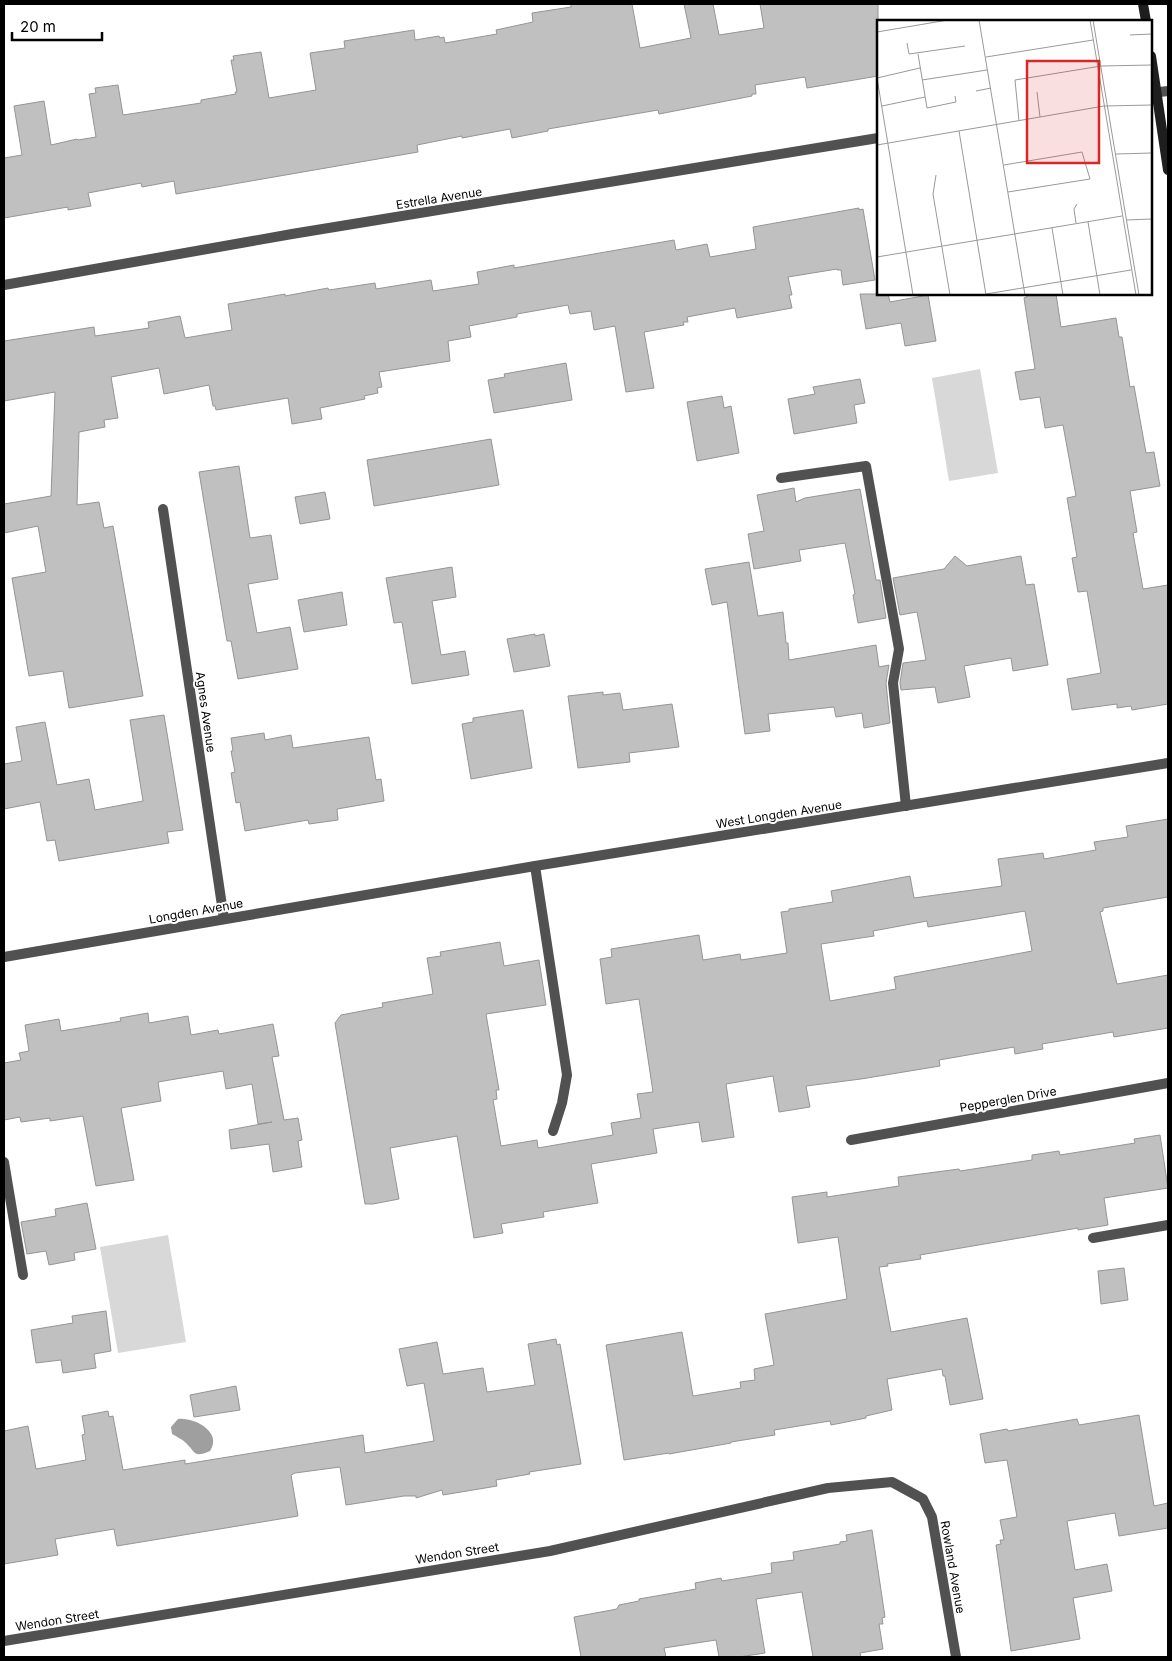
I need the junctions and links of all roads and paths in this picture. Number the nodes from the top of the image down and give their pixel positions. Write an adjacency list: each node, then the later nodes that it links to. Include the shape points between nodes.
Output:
1 (1143, 4): 2 (main road)
2 (1146, 20)
3 (1152, 74): 5 (main road)
4 (1168, 91): 5 (street)
5 (1153, 92): 7 (main road)
6 (877, 138): 8 (street, Estrella Avenue, via 292,234)
7 (1168, 170)
8 (4, 285)
9 (781, 478): 12 (street, via 866,466 899,650 893,683)
10 (163, 509): 15 (street, Agnes Avenue)
11 (1168, 763): 12 (street, West Longden Avenue)
12 (906, 806): 13 (street, West Longden Avenue)
13 (534, 866): 14 (street, West Longden Avenue); 18 (street, via 567,1075)
14 (394, 890): 15 (street, Longden Avenue)
15 (224, 919): 16 (street, Longden Avenue)
16 (4, 957)
17 (1168, 1082): 19 (street, Pepperglen Drive)
18 (553, 1131)
19 (851, 1140)
20 (4, 1162): 23 (street)
21 (1168, 1225): 22 (street)
22 (1093, 1238)
23 (23, 1275)
24 (910, 1491): 25 (street, Wendon Street, via 892,1482 828,1488 550,1551); 26 (street, Rowland Avenue, via 923,1498 932,1517)
25 (4, 1641)
26 (956, 1657)

